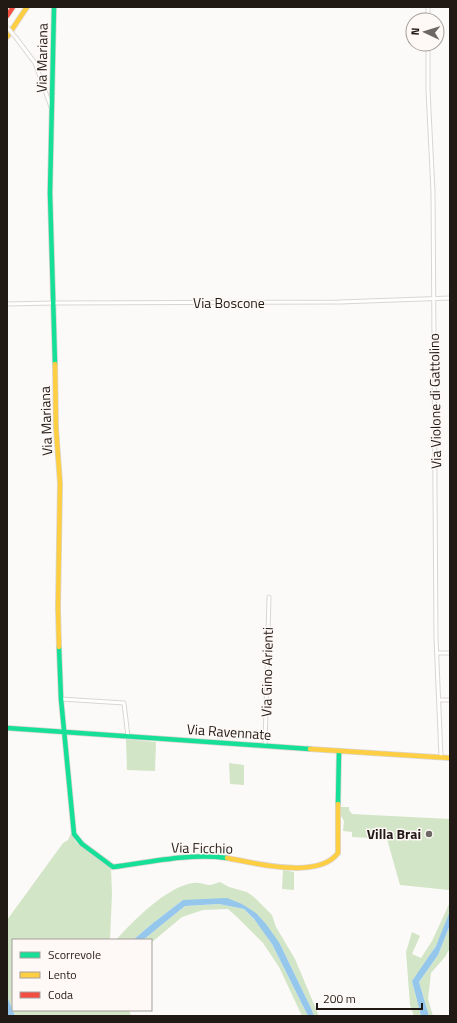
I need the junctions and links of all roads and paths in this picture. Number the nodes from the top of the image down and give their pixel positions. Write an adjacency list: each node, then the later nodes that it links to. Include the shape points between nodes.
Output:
1 (13, 7): 4 (main road)
2 (27, 7): 6 (main road)
3 (54, 7): 8 (main road, Via Mariana)
4 (7, 16)
5 (7, 27): 8 (street, Via Mariana, bridge, via 35,63)
6 (7, 37)
7 (428, 52): 9 (street, Via Violone di Gattolino)
8 (51, 109): 11 (main road, Via Mariana, via 50,193)
9 (434, 298): 10 (street, Via Boscone); 11 (street, Via Boscone, via 301,303); 14 (street, Via Violone di Gattolino)
10 (450, 298)
11 (54, 303): 12 (street, Via Boscone); 16 (main road, Via Mariana, via 56,428 60,483 58,608)
12 (7, 304)
13 (269, 597): 22 (street, Via Gino Arienti)
14 (437, 653): 15 (street); 17 (street, Via Violone di Gattolino)
15 (450, 653)
16 (61, 699): 20 (main road, Via Mariana); 21 (street, via 124,703)
17 (439, 700): 18 (street); 24 (street, Via Violone di Gattolino)
18 (450, 700)
19 (7, 728): 20 (main road, Via Ravennate)
20 (64, 732): 21 (main road, Via Ravennate); 23 (main road, Via Ficchio, via 74,834 82,844 112,867 162,859 201,857 300,868 334,858 339,846)
21 (128, 737): 22 (main road, Via Ravennate)
22 (265, 746): 23 (main road, Via Ravennate)
23 (339, 751): 24 (main road, Via Ravennate)
24 (441, 757): 25 (main road, Via Ravennate)
25 (450, 758)

